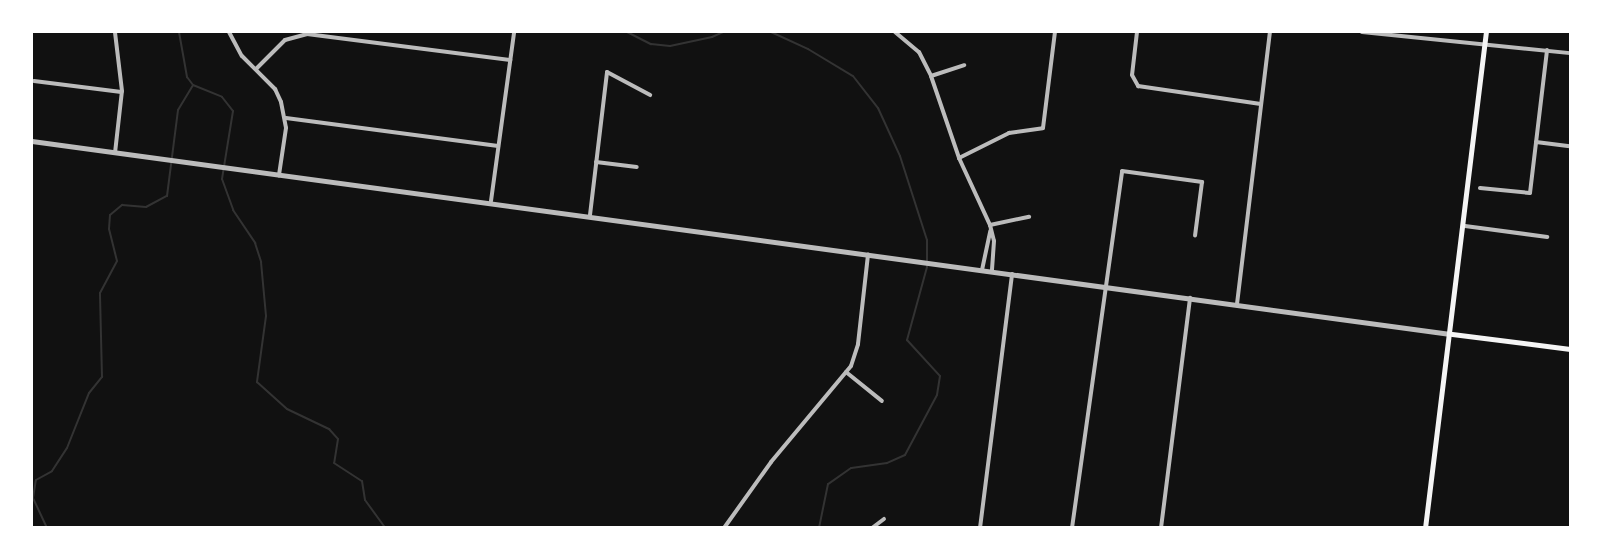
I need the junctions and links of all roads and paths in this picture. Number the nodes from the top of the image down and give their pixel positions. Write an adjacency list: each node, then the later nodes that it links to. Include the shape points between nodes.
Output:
1 (116, 32): 18 (street)
2 (229, 32): 15 (street, via 242,56)
3 (514, 32): 13 (street)
4 (895, 32): 16 (street, via 919,52)
5 (1055, 32): 27 (street, via 1043,128 1009,133)
6 (1137, 32): 20 (street, via 1132,75 1138,86)
7 (1270, 32): 20 (street)
8 (1362, 32): 10 (street)
9 (1486, 32): 10 (main road)
10 (1484, 43): 11 (street); 36 (main road)
11 (1547, 50): 12 (street); 23 (street)
12 (1570, 53)
13 (510, 60): 15 (street, via 307,34 285,40); 24 (street)
14 (964, 65): 16 (street)
15 (256, 69): 21 (street, via 275,89)
16 (931, 76): 27 (street)
17 (34, 81): 18 (street)
18 (122, 92): 26 (street)
19 (650, 95): 28 (street, via 607,72)
20 (1261, 104): 46 (street)
21 (286, 118): 24 (street); 30 (street)
22 (32, 141): 26 (street)
23 (1536, 142): 25 (street); 31 (street, via 1530,193)
24 (498, 146): 32 (street)
25 (1570, 147)
26 (115, 153): 30 (street)
27 (959, 158): 35 (street)
28 (596, 162): 29 (street); 33 (street)
29 (637, 167)
30 (279, 176): 32 (street)
31 (1480, 188)
32 (491, 201): 33 (street)
33 (590, 215): 40 (street)
34 (1029, 217): 35 (street)
35 (990, 225): 37 (street)
36 (1465, 226): 39 (street); 47 (main road)
37 (990, 231): 41 (street); 42 (street, via 994,241)
38 (1195, 236): 44 (street, via 1202,182 1122,171)
39 (1547, 237)
40 (868, 255): 41 (street); 49 (street, via 858,344)
41 (982, 270): 42 (street)
42 (992, 271): 43 (street)
43 (1012, 274): 44 (street); 54 (street)
44 (1104, 286): 45 (street); 55 (street)
45 (1190, 298): 46 (street); 56 (street)
46 (1237, 304): 47 (street)
47 (1452, 334): 48 (main road); 57 (main road)
48 (1570, 349)
49 (846, 372): 50 (street); 52 (street, via 771,462)
50 (882, 401)
51 (884, 519): 53 (street)
52 (724, 528)
53 (872, 528)
54 (980, 528)
55 (1072, 528)
56 (1161, 528)
57 (1425, 528)

